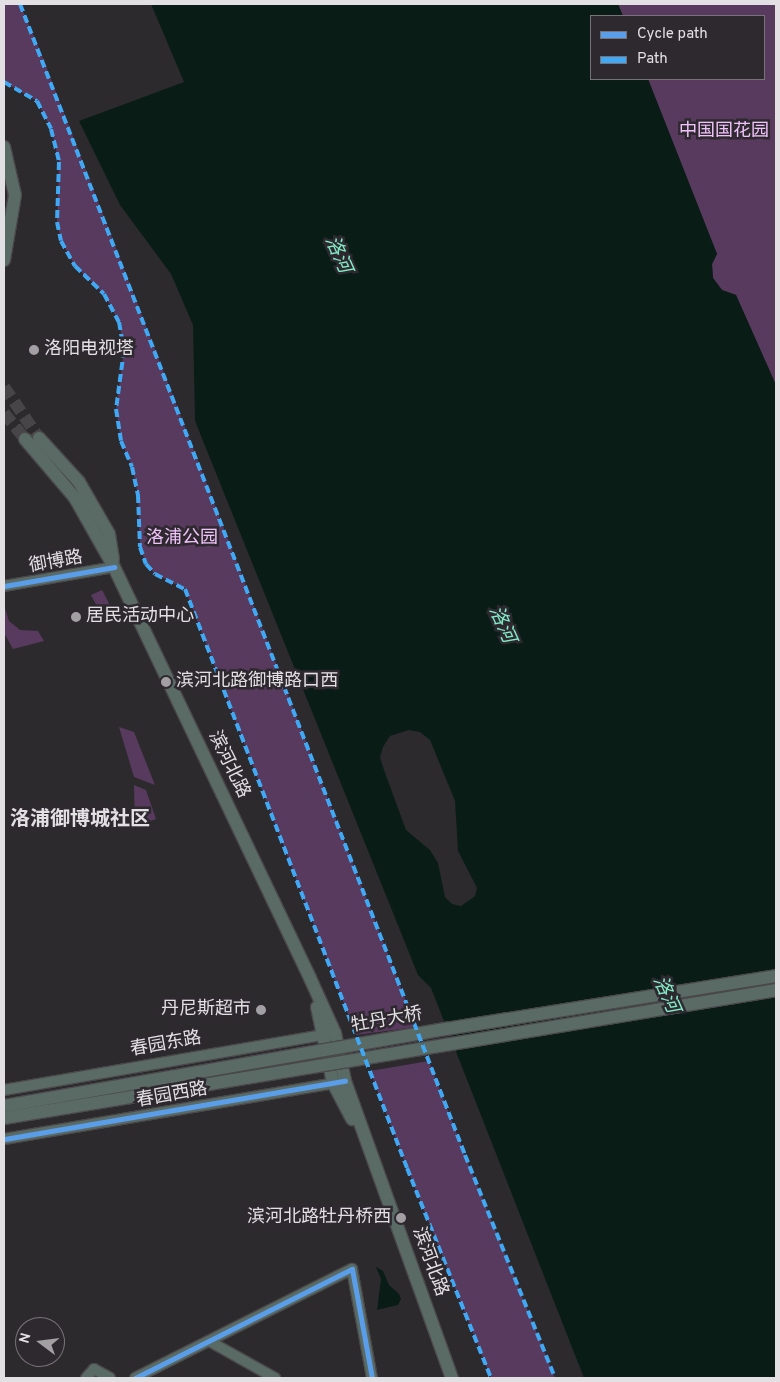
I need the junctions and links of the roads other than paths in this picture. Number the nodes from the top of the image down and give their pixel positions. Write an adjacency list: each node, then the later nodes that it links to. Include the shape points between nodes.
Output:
1 (4, 147): 2 (main road, via 14,195)
2 (4, 260)
3 (39, 438): 5 (main road, 滨河北路, via 79,482 109,534)
4 (25, 439): 5 (main road, 滨河北路, via 75,498)
5 (114, 567): 6 (street, 御博路); 9 (main road, 滨河北路, via 310,978)
6 (4, 586)
7 (776, 976): 12 (main road, 牡丹大桥, bridge, via 446,1029)
8 (776, 990): 13 (main road, 牡丹大桥, bridge)
9 (329, 1034): 10 (main road, 滨河北路); 11 (street, 春园东路)
10 (339, 1082): 14 (street, 春园西路); 21 (main road, 滨河北路, via 372,1159)
11 (4, 1090)
12 (4, 1106)
13 (4, 1118)
14 (4, 1139)
15 (209, 1341): 18 (street); 19 (street); 20 (street, via 352,1269)
16 (86, 1378): 17 (street, via 94,1369)
17 (110, 1378)
18 (135, 1378)
19 (275, 1378)
20 (372, 1378)
21 (452, 1378)

